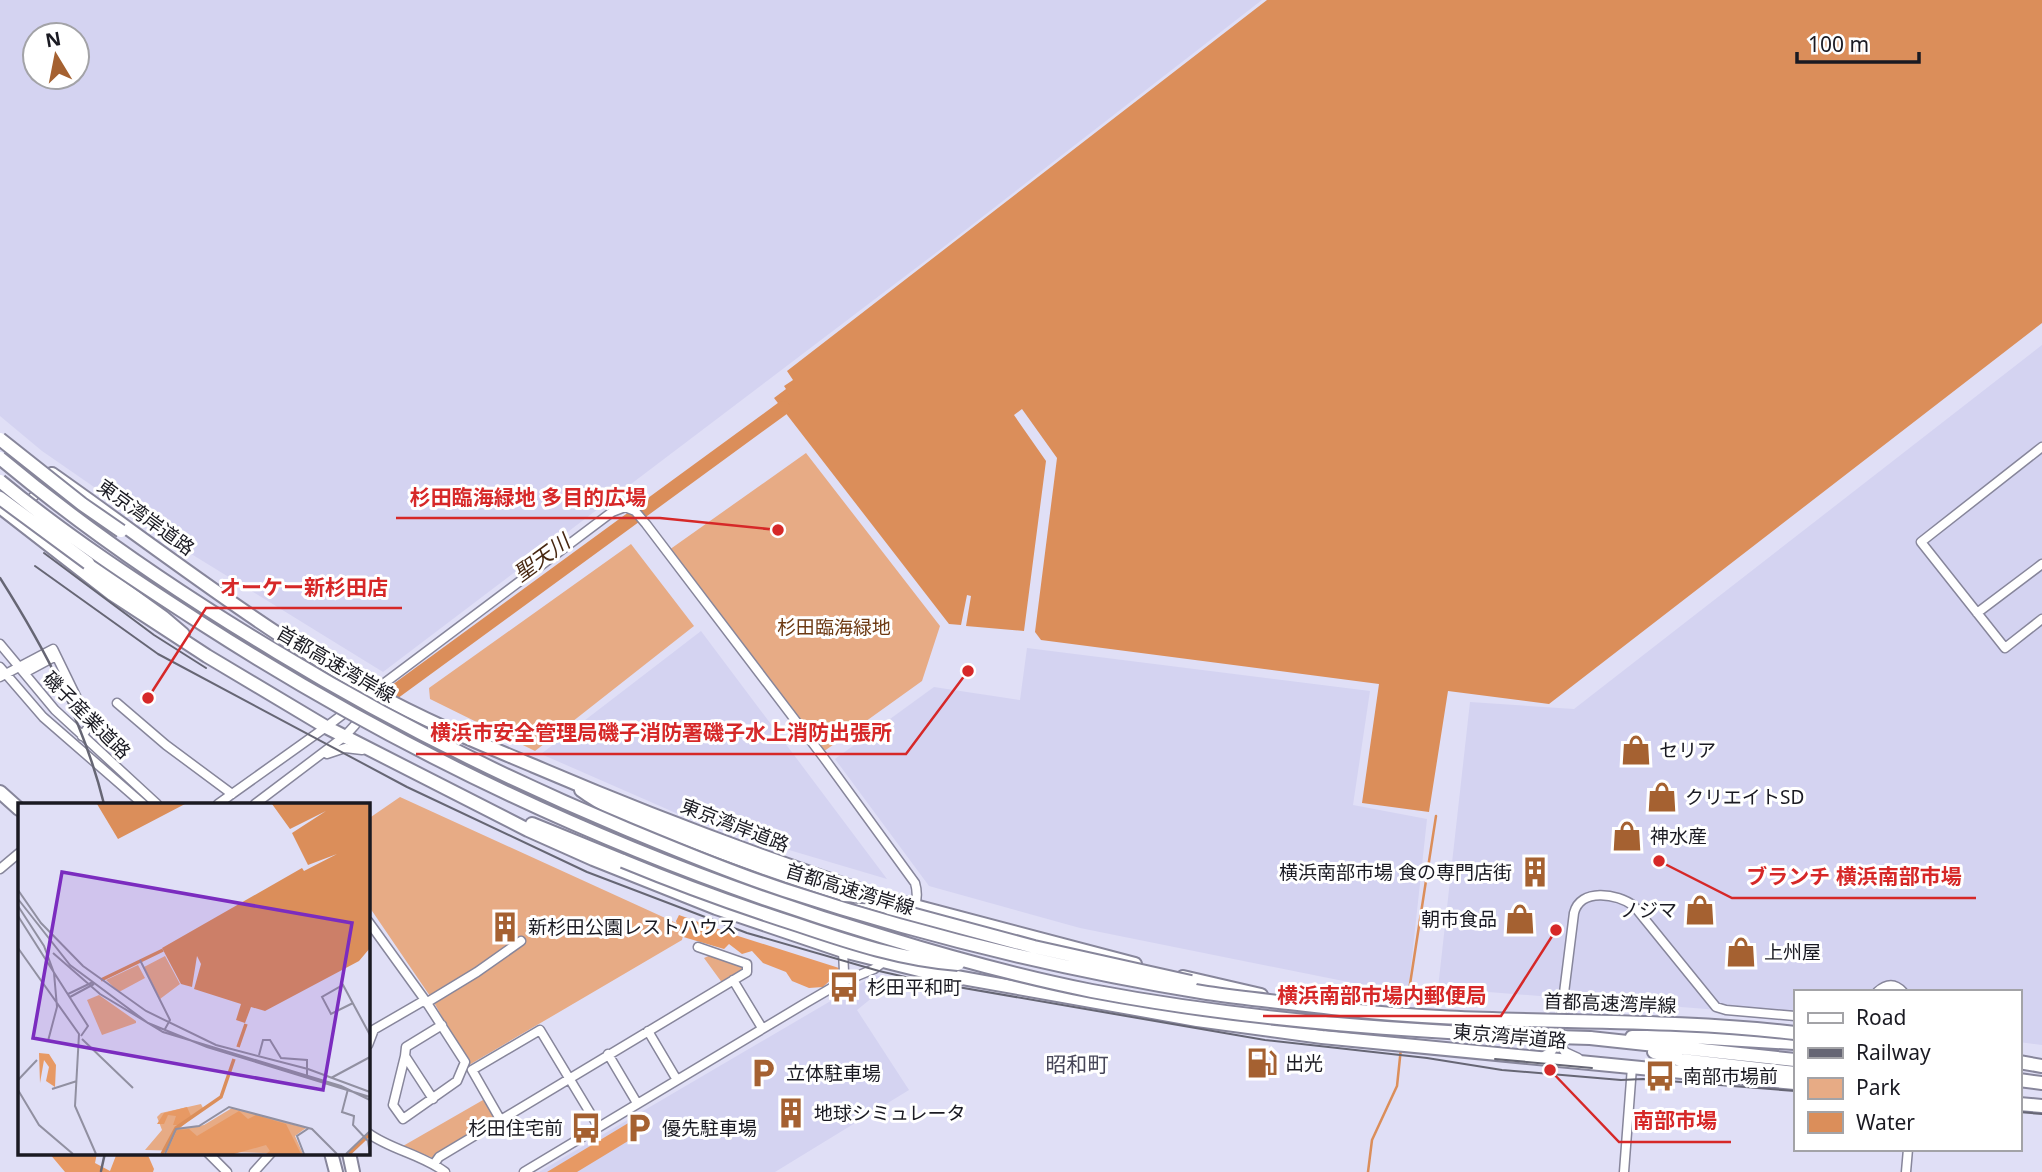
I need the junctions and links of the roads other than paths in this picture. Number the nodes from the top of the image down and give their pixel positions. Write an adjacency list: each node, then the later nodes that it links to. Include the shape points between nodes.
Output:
1 (0, 437): 4 (highway, 東京湾岸道路); 11 (highway, bridge, via 157,558)
2 (2042, 447): 10 (street, via 1920,541)
3 (0, 458): 49 (highway, 首都高速湾岸線, bridge, via 95,532 267,647 394,720 576,808 779,888 924,932 1143,982)
4 (53, 475): 8 (street); 11 (highway, 東京湾岸道路)
5 (0, 481): 43 (highway, 首都高速湾岸線, bridge, via 87,546 247,653 360,720 467,774 682,869 833,922)
6 (0, 498): 14 (highway, bridge, via 163,617)
7 (0, 507): 8 (highway, 東京湾岸道路)
8 (14, 518): 14 (highway, 東京湾岸道路, via 112,594)
9 (2042, 564): 10 (street)
10 (1978, 613): 12 (street, via 2005,648)
11 (253, 618): 17 (highway, 東京湾岸道路)
12 (2042, 620)
13 (0, 644): 15 (street, 磯子産業道路)
14 (206, 656): 19 (highway, 東京湾岸道路)
15 (19, 667): 16 (street); 20 (street, 磯子産業道路); 20 (street, via 28,671 54,653 90,725)
16 (2, 672): 29 (street, 磯子産業道路, via 43,717)
17 (373, 692): 19 (street); 21 (street); 24 (highway, 東京湾岸道路); 37 (street, via 612,512 625,507 646,524 911,877 917,890)
18 (117, 703): 26 (street)
19 (326, 727): 21 (highway, 東京湾岸道路); 26 (street)
20 (82, 736): 30 (street, 磯子産業道路)
21 (345, 736): 22 (highway, 東京湾岸道路); 23 (street)
22 (381, 755): 23 (street, via 345,748); 28 (highway, 東京湾岸道路)
23 (321, 756): 32 (street)
24 (570, 781): 37 (highway, 東京湾岸道路, via 736,847); 49 (highway, bridge, via 610,809 844,895 995,936)
25 (0, 792): 33 (highway)
26 (232, 794): 31 (street)
27 (0, 802): 34 (highway)
28 (471, 802): 41 (highway, 東京湾岸道路, via 651,883); 43 (highway, bridge, via 836,938 923,961)
29 (142, 803)
30 (156, 803)
31 (219, 803)
32 (256, 803)
33 (18, 808)
34 (18, 818)
35 (18, 853): 36 (street)
36 (0, 869)
37 (916, 908): 42 (street); 51 (highway, 東京湾岸道路, via 1292,1001 1423,1014)
38 (369, 922): 48 (street)
39 (521, 941): 48 (street)
40 (698, 947): 44 (street, via 747,964 747,972)
41 (843, 951): 42 (highway, 東京湾岸道路); 45 (street)
42 (885, 962): 45 (street); 66 (highway, 東京湾岸道路, via 1197,1020)
43 (987, 966): 58 (highway, 首都高速湾岸線, bridge, via 1089,990 1246,1014 1421,1031)
44 (733, 980): 53 (street); 54 (street)
45 (840, 983): 53 (street)
46 (1881, 990): 47 (street, via 1890,985)
47 (1901, 990)
48 (426, 1001): 52 (street); 55 (street)
49 (1273, 1001): 56 (highway, 首都高速湾岸線, bridge, via 1422,1016)
50 (1794, 1016): 51 (street, via 1716,1007 1634,906 1624,900 1591,896 1578,902 1574,913)
51 (1561, 1019): 57 (highway, 東京湾岸道路); 59 (street)
52 (442, 1025): 65 (street, via 406,1046); 79 (street, via 465,1062 457,1081)
53 (762, 1028): 75 (street)
54 (648, 1031): 63 (street); 75 (street)
55 (370, 1032)
56 (1794, 1033)
57 (1794, 1033)
58 (1619, 1040): 60 (highway, via 1691,1037); 61 (highway, 首都高速湾岸線); 62 (highway); 73 (highway, via 1681,1060)
59 (1558, 1041): 66 (street, via 1551,1052); 69 (street, via 1569,1054)
60 (1794, 1043)
61 (1658, 1047): 64 (highway); 67 (highway, 首都高速湾岸線); 72 (highway, via 1708,1059)
62 (1794, 1049)
63 (608, 1054): 74 (street); 80 (street)
64 (1794, 1055)
65 (405, 1056): 79 (street); 79 (street, via 393,1105 403,1119)
66 (1538, 1058): 69 (highway, 東京湾岸道路)
67 (1794, 1060)
68 (2021, 1062): 70 (highway)
69 (1591, 1063): 71 (highway, 東京湾岸道路)
70 (2042, 1065)
71 (1632, 1066): 77 (highway, 東京湾岸道路); 98 (street)
72 (1794, 1067)
73 (1794, 1073)
74 (569, 1077): 83 (street); 83 (street, via 540,1030 472,1070); 84 (street)
75 (677, 1080): 80 (street)
76 (2021, 1080): 78 (highway)
77 (1794, 1083)
78 (2042, 1083)
79 (433, 1099)
80 (637, 1103): 84 (street)
81 (2021, 1104): 82 (highway)
82 (2042, 1106)
83 (500, 1119): 91 (street)
84 (598, 1126): 97 (street)
85 (369, 1134): 91 (street)
86 (1908, 1151): 99 (street)
87 (209, 1154): 92 (street)
88 (270, 1154): 93 (street)
89 (331, 1154): 94 (highway)
90 (349, 1154): 95 (highway)
91 (434, 1164): 96 (street)
92 (227, 1172)
93 (254, 1172)
94 (336, 1172)
95 (354, 1172)
96 (445, 1172)
97 (524, 1172)
98 (1624, 1172)
99 (1906, 1172)

